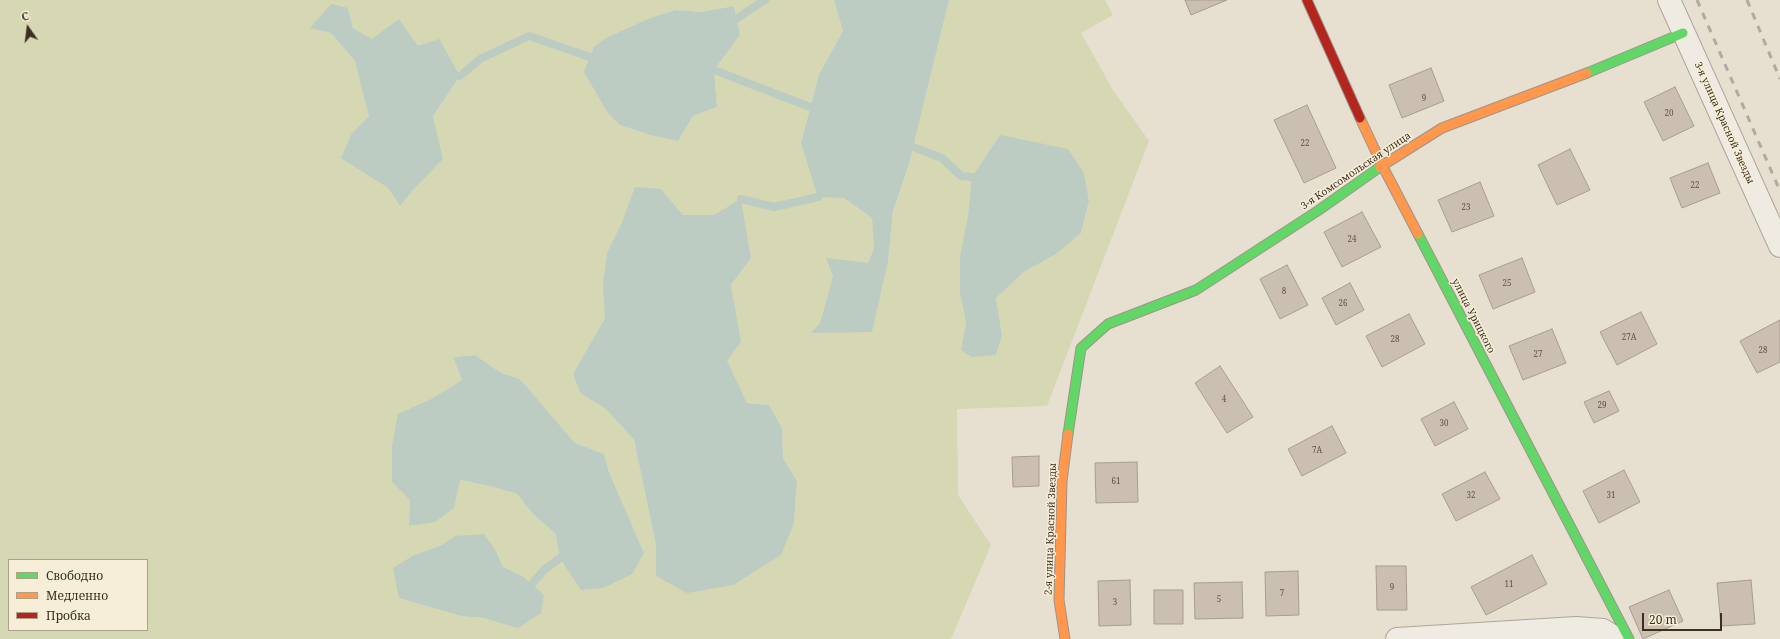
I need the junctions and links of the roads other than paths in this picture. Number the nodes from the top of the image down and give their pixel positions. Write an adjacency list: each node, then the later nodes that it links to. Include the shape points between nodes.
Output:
1 (1307, 0): 4 (street, улица Урицкого)
2 (1669, 0): 3 (street, 3-я улица Красной Звезды)
3 (1684, 33): 4 (street, 3-я Комсомольская улица, via 1558,85 1442,128); 5 (street, 3-я улица Красной Звезды)
4 (1382, 165): 6 (street, 3-я Комсомольская улица, via 1196,290 1108,324); 10 (street, улица Урицкого)
5 (1780, 246)
6 (1081, 348): 7 (street, 2-я улица Красной Звезды, via 1062,481 1059,600)
7 (1065, 639)
8 (1397, 639): 9 (street, via 1576,628 1603,630)
9 (1617, 639)
10 (1628, 639)

